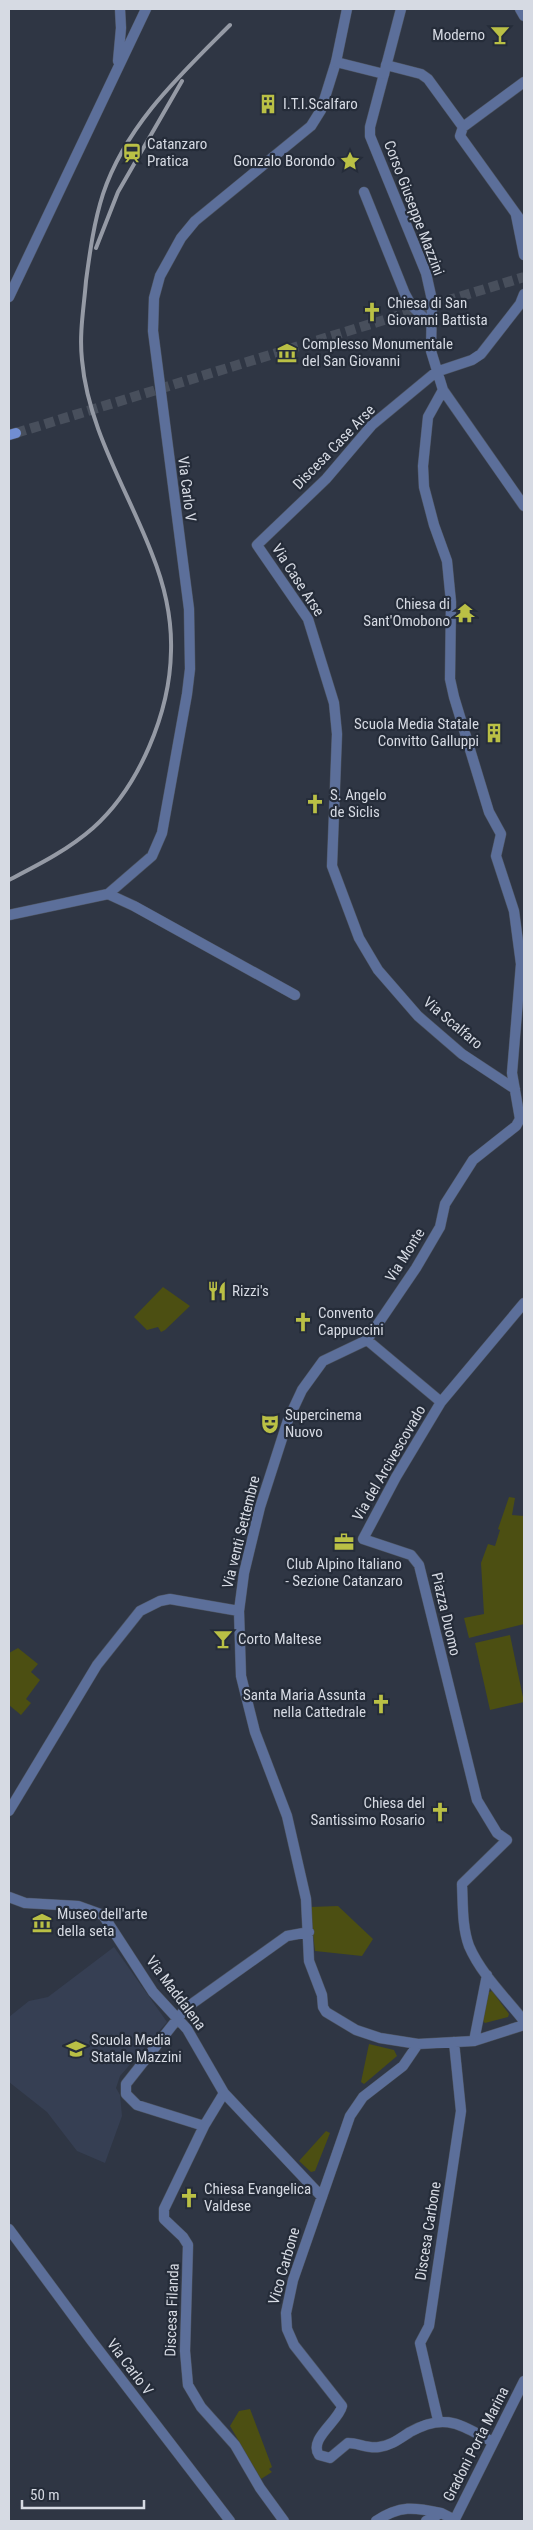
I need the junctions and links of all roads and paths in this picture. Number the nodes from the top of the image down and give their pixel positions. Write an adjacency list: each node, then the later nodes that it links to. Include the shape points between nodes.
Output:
1 (120, 9): 8 (street, via 122,28)
2 (146, 9): 8 (street)
3 (348, 9): 7 (street, Via Carlo V)
4 (401, 9): 9 (street, Corso Giuseppe Mazzini)
5 (520, 9): 6 (street)
6 (524, 16)
7 (336, 62): 9 (street); 23 (street, Via Carlo V, via 317,118 195,221 170,256 156,291 152,331 189,609 190,669 162,833 152,856)
8 (117, 70): 17 (street)
9 (385, 70): 11 (street, via 420,74 428,79); 18 (street, Corso Giuseppe Mazzini, via 370,136 426,274 432,300)
10 (524, 82): 11 (street)
11 (463, 127): 13 (street, via 460,136)
12 (364, 192): 18 (street, via 410,305)
13 (515, 212): 14 (street); 15 (street)
14 (524, 224)
15 (524, 255)
16 (524, 294): 19 (street, via 520,304 481,354)
17 (9, 297)
18 (431, 325): 19 (street, Corso Giuseppe Mazzini, via 431,352)
19 (436, 372): 20 (street, Corso Giuseppe Mazzini); 22 (street, Discesa Case Arse, via 369,428 326,479)
20 (443, 390): 21 (street, Corso Giuseppe Mazzini); 27 (street, via 428,418 424,487 447,561 451,602 450,679 489,812 501,834 496,856 514,910 521,964 512,1060)
21 (524, 503)
22 (257, 545): 25 (street, Via Case Arse, via 308,619 336,720 332,866)
23 (108, 894): 24 (street, Via Carlo V); 26 (street)
24 (9, 915)
25 (359, 938): 27 (street, Via Scalfaro, via 378,970 424,1022 462,1054)
26 (294, 995)
27 (515, 1089): 29 (street, Via Monte, via 521,1113 516,1126 473,1160 445,1204 440,1227 416,1268)
28 (524, 1303): 30 (street, Via del Arcivescovado)
29 (367, 1340): 30 (street); 32 (street, Via venti Settembre, via 323,1361 302,1390 288,1420 260,1507 244,1573)
30 (442, 1402): 31 (street, Via del Arcivescovado)
31 (363, 1539): 36 (street, Piazza Duomo, via 418,1560 476,1800 497,1833 507,1840 462,1884 469,1945)
32 (239, 1611): 33 (street, via 170,1599 147,1606 134,1617 97,1665); 35 (street, Via venti Settembre, via 240,1676 255,1732 288,1816 306,1899)
33 (9, 1811)
34 (9, 1897): 37 (street, Via Maddalena, via 25,1903 78,1906 98,1913 106,1919 153,1992)
35 (309, 1932): 37 (street, via 287,1936 186,2008); 42 (street, Via venti Settembre, via 309,1962 326,2012 356,2030 380,2038)
36 (488, 1975): 38 (street); 40 (street)
37 (178, 2018): 43 (street, Via Maddalena); 44 (street, via 127,2082 125,2092 137,2105)
38 (524, 2021)
39 (524, 2025): 40 (street, Via venti Settembre)
40 (474, 2041): 41 (street, Via venti Settembre)
41 (454, 2042): 42 (street, Via venti Settembre); 48 (street, Discesa Carbone, via 461,2111 429,2326 420,2343)
42 (418, 2044): 45 (street, via 403,2066 363,2097 354,2109)
43 (224, 2093): 44 (street, Discesa Filanda); 45 (street, Via Maddalena)
44 (204, 2126): 53 (street, Discesa Filanda, via 163,2214 167,2224 188,2245 185,2350 188,2385 201,2406 235,2445)
45 (322, 2197): 48 (street, Vico Carbone, via 293,2280 286,2313 287,2329 294,2345 342,2406 317,2443 317,2452 327,2458 348,2443 371,2448 390,2445 409,2432)
46 (9, 2229): 52 (street, Via Carlo V)
47 (524, 2381): 49 (street, Gradoni Porta Marina)
48 (438, 2420): 49 (street, via 457,2423)
49 (493, 2442): 51 (street, Gradoni Porta Marina)
50 (441, 2513): 51 (street); 54 (street, via 407,2508 389,2512); 55 (street)
51 (455, 2520)
52 (230, 2521)
53 (284, 2521)
54 (376, 2521)
55 (426, 2521)

